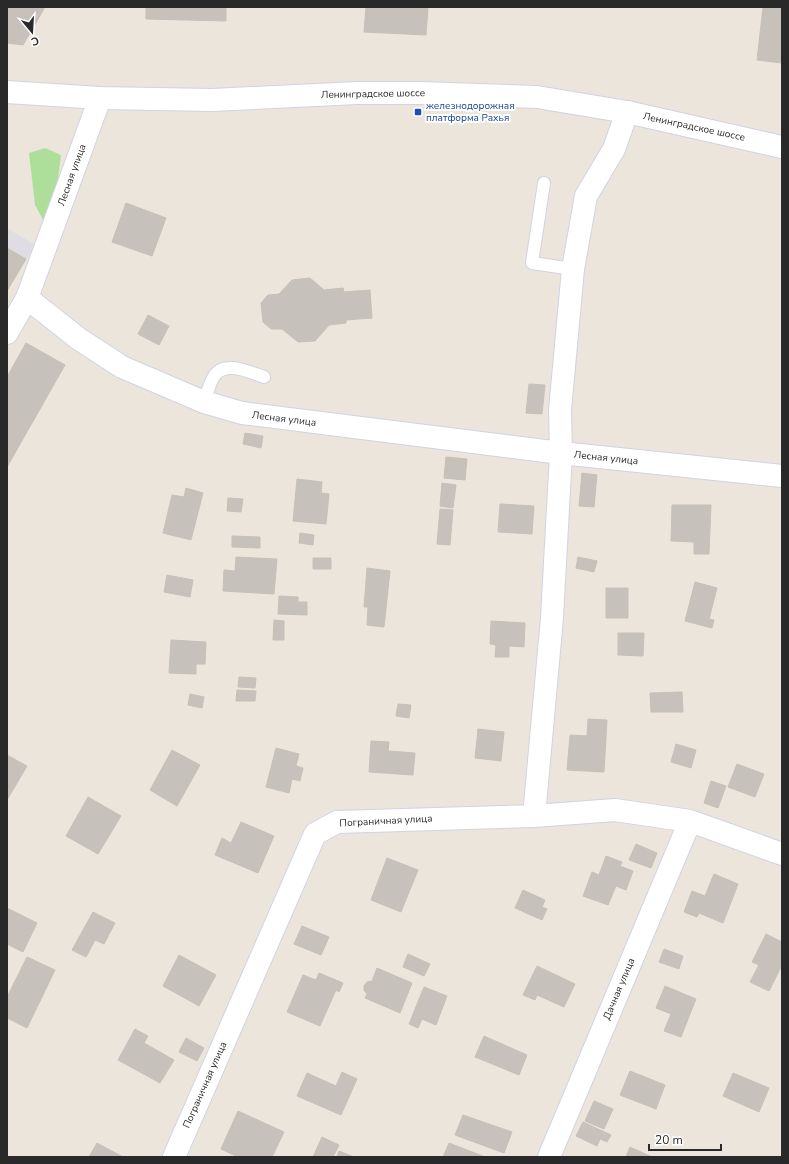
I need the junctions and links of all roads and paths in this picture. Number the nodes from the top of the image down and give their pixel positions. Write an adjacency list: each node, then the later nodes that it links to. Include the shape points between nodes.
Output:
1 (7, 92): 2 (street, Ленинградское шоссе)
2 (100, 98): 3 (street, Ленинградское шоссе, via 212,100 357,93 428,93 537,97); 7 (street, Лесная улица)
3 (626, 112): 4 (street, Ленинградское шоссе); 6 (street, via 614,149 586,196)
4 (782, 147)
5 (544, 183): 6 (lane, via 532,263)
6 (573, 269): 11 (street, via 560,410)
7 (28, 298): 8 (street); 10 (street, Лесная улица, via 79,339 122,368)
8 (7, 333)
9 (264, 377): 10 (lane, via 235,367 222,369 213,377)
10 (204, 402): 11 (street, Лесная улица, via 242,413)
11 (561, 453): 12 (street, Лесная улица); 13 (street, via 552,618)
12 (782, 476)
13 (534, 816): 14 (street, Пограничная улица, via 615,810); 16 (street, Пограничная улица, via 337,822 315,834)
14 (690, 821): 15 (street, Пограничная улица); 17 (street, Дачная улица)
15 (782, 854)
16 (174, 1157)
17 (549, 1157)

